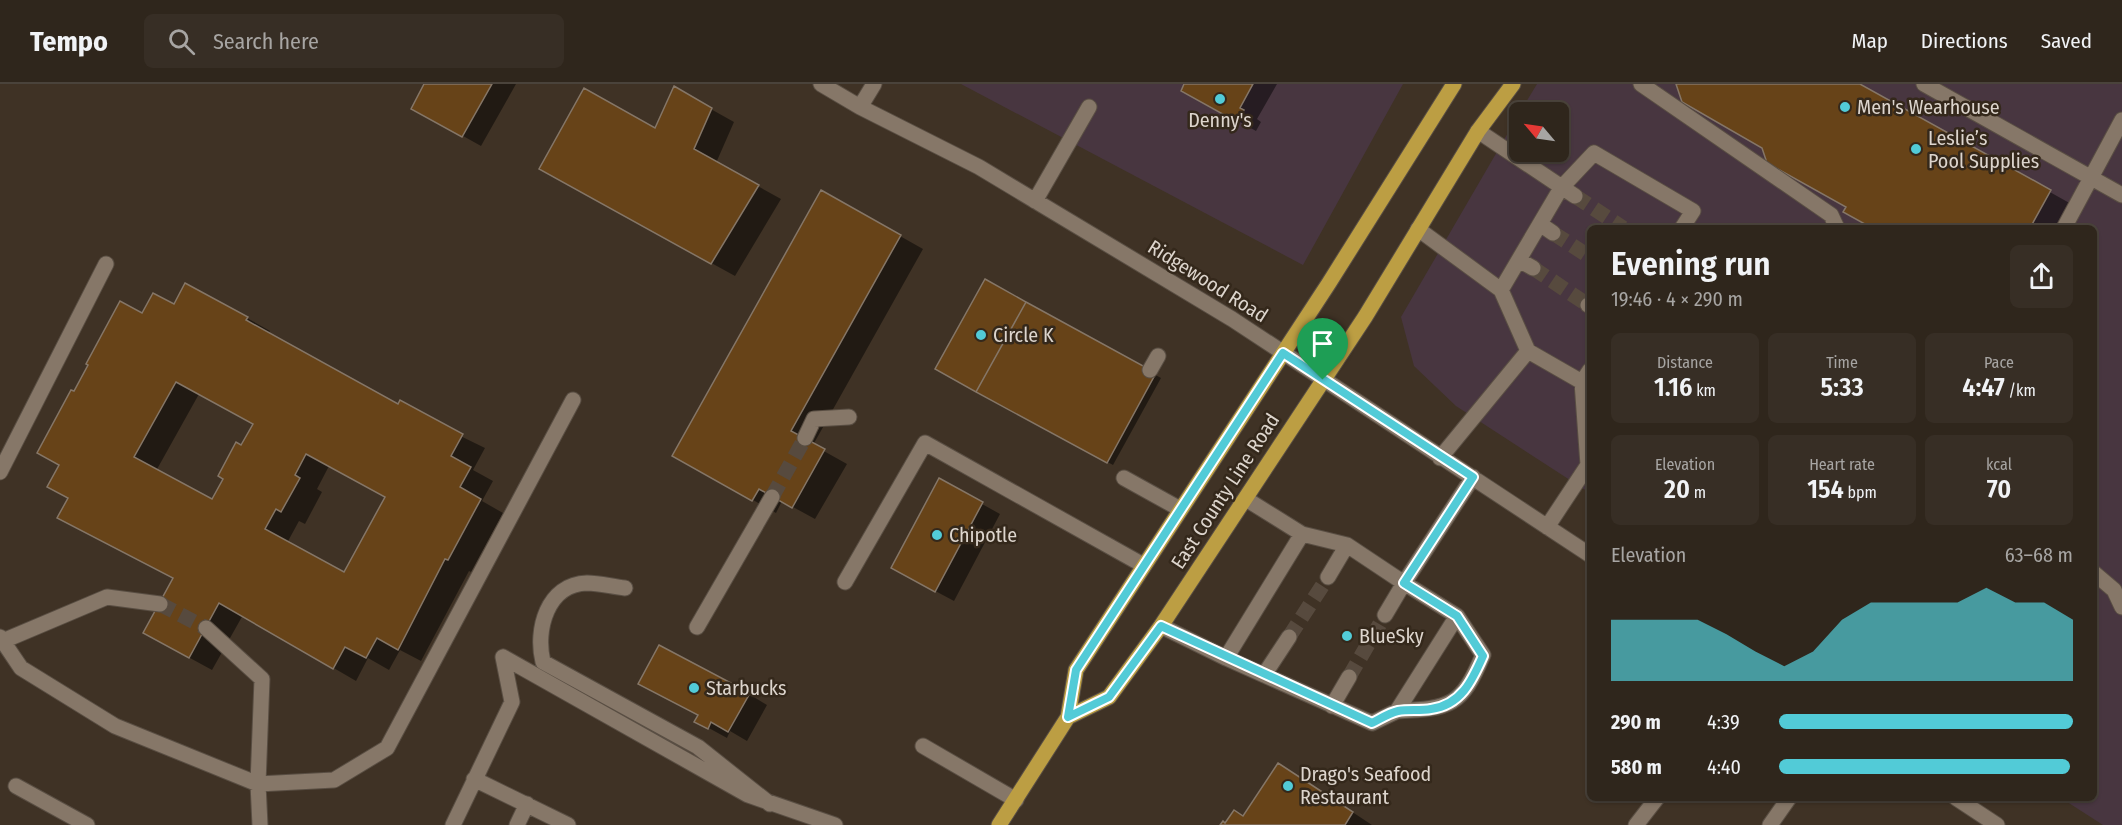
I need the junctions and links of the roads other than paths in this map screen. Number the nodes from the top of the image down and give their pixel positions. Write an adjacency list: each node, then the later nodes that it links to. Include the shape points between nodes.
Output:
1 (821, 84): 7 (street, Ridgewood Road)
2 (874, 84): 7 (street)
3 (1454, 84): 27 (main road, East County Line Road)
4 (1513, 84): 10 (main road, East County Line Road)
5 (1641, 84): 18 (street, via 1831,215)
6 (1924, 84): 11 (street)
7 (860, 107): 15 (street, Ridgewood Road, via 979,166)
8 (1089, 107): 15 (street)
9 (2122, 120): 11 (street)
10 (1478, 131): 12 (street); 20 (main road, East County Line Road)
11 (2090, 178): 13 (street); 19 (street)
12 (1561, 188): 14 (street); 16 (street); 17 (street, via 1594,153 1693,212)
13 (2122, 195)
14 (1575, 196)
15 (1035, 201): 27 (street, Ridgewood Road)
16 (1539, 224): 21 (street); 22 (street)
17 (1684, 225)
18 (1836, 225)
19 (2066, 225)
20 (1418, 229): 25 (street); 31 (main road, East County Line Road)
21 (1553, 233)
22 (1519, 260): 24 (street); 25 (street)
23 (106, 264): 38 (street)
24 (1533, 268)
25 (1501, 291): 26 (street)
26 (1528, 351): 30 (street); 36 (street)
27 (1283, 353): 31 (street, Ridgewood Road); 43 (main road, East County Line Road)
28 (1158, 356): 29 (street)
29 (1150, 370)
30 (1586, 376): 34 (street)
31 (1323, 380): 36 (street, Ridgewood Road); 42 (main road, East County Line Road)
32 (573, 400): 71 (street, via 387,748 334,780)
33 (849, 417): 35 (street, via 814,419)
34 (1587, 420)
35 (805, 438)
36 (1440, 458): 39 (street, Ridgewood Road)
37 (1587, 467): 44 (street)
38 (0, 472)
39 (1473, 477): 44 (street, Ridgewood Road); 52 (street)
40 (1124, 478): 43 (street)
41 (772, 496): 59 (street)
42 (1246, 499): 45 (street); 58 (main road, East County Line Road)
43 (1180, 509): 48 (main road, East County Line Road)
44 (1547, 527): 47 (street, Ridgewood Road)
45 (1302, 534): 46 (street); 63 (street)
46 (1347, 545): 50 (street); 52 (street)
47 (1587, 553)
48 (1143, 565): 51 (street, via 925,444); 68 (main road, East County Line Road, via 1076,670)
49 (2097, 576): 55 (street, via 2114,590)
50 (1328, 577)
51 (845, 582)
52 (1404, 583): 56 (street); 57 (street)
53 (625, 588): 78 (street, via 586,583 556,597 541,626 543,662 698,747)
54 (160, 604): 62 (street, via 107,597)
55 (2122, 607)
56 (1385, 615)
57 (1457, 616): 67 (street); 67 (street, via 1483,656 1474,676 1461,696 1448,705)
58 (1161, 626): 63 (street); 68 (main road, East County Line Road, via 1109,697)
59 (697, 627)
60 (206, 628): 71 (street, via 262,679)
61 (1288, 637): 64 (street)
62 (2, 639): 71 (street, via 21,668 115,726)
63 (1226, 658): 64 (street)
64 (1264, 675): 66 (street)
65 (1349, 677): 66 (street)
66 (1332, 706): 67 (street, via 1372,723)
67 (1397, 711)
68 (1068, 717): 73 (main road, East County Line Road)
69 (923, 746): 73 (street)
70 (474, 779): 77 (street); 78 (street, via 512,702 502,657); 82 (street)
71 (258, 784): 81 (street)
72 (16, 786): 80 (street)
73 (1016, 800): 85 (main road, East County Line Road)
74 (1655, 801): 86 (street)
75 (1787, 801): 87 (street)
76 (1961, 801): 88 (street)
77 (527, 804): 79 (street); 83 (street)
78 (770, 804): 84 (street)
79 (562, 824)
80 (87, 825)
81 (260, 825)
82 (453, 825)
83 (517, 825)
84 (835, 825)
85 (999, 825)
86 (1636, 825)
87 (1770, 825)
88 (1997, 825)

